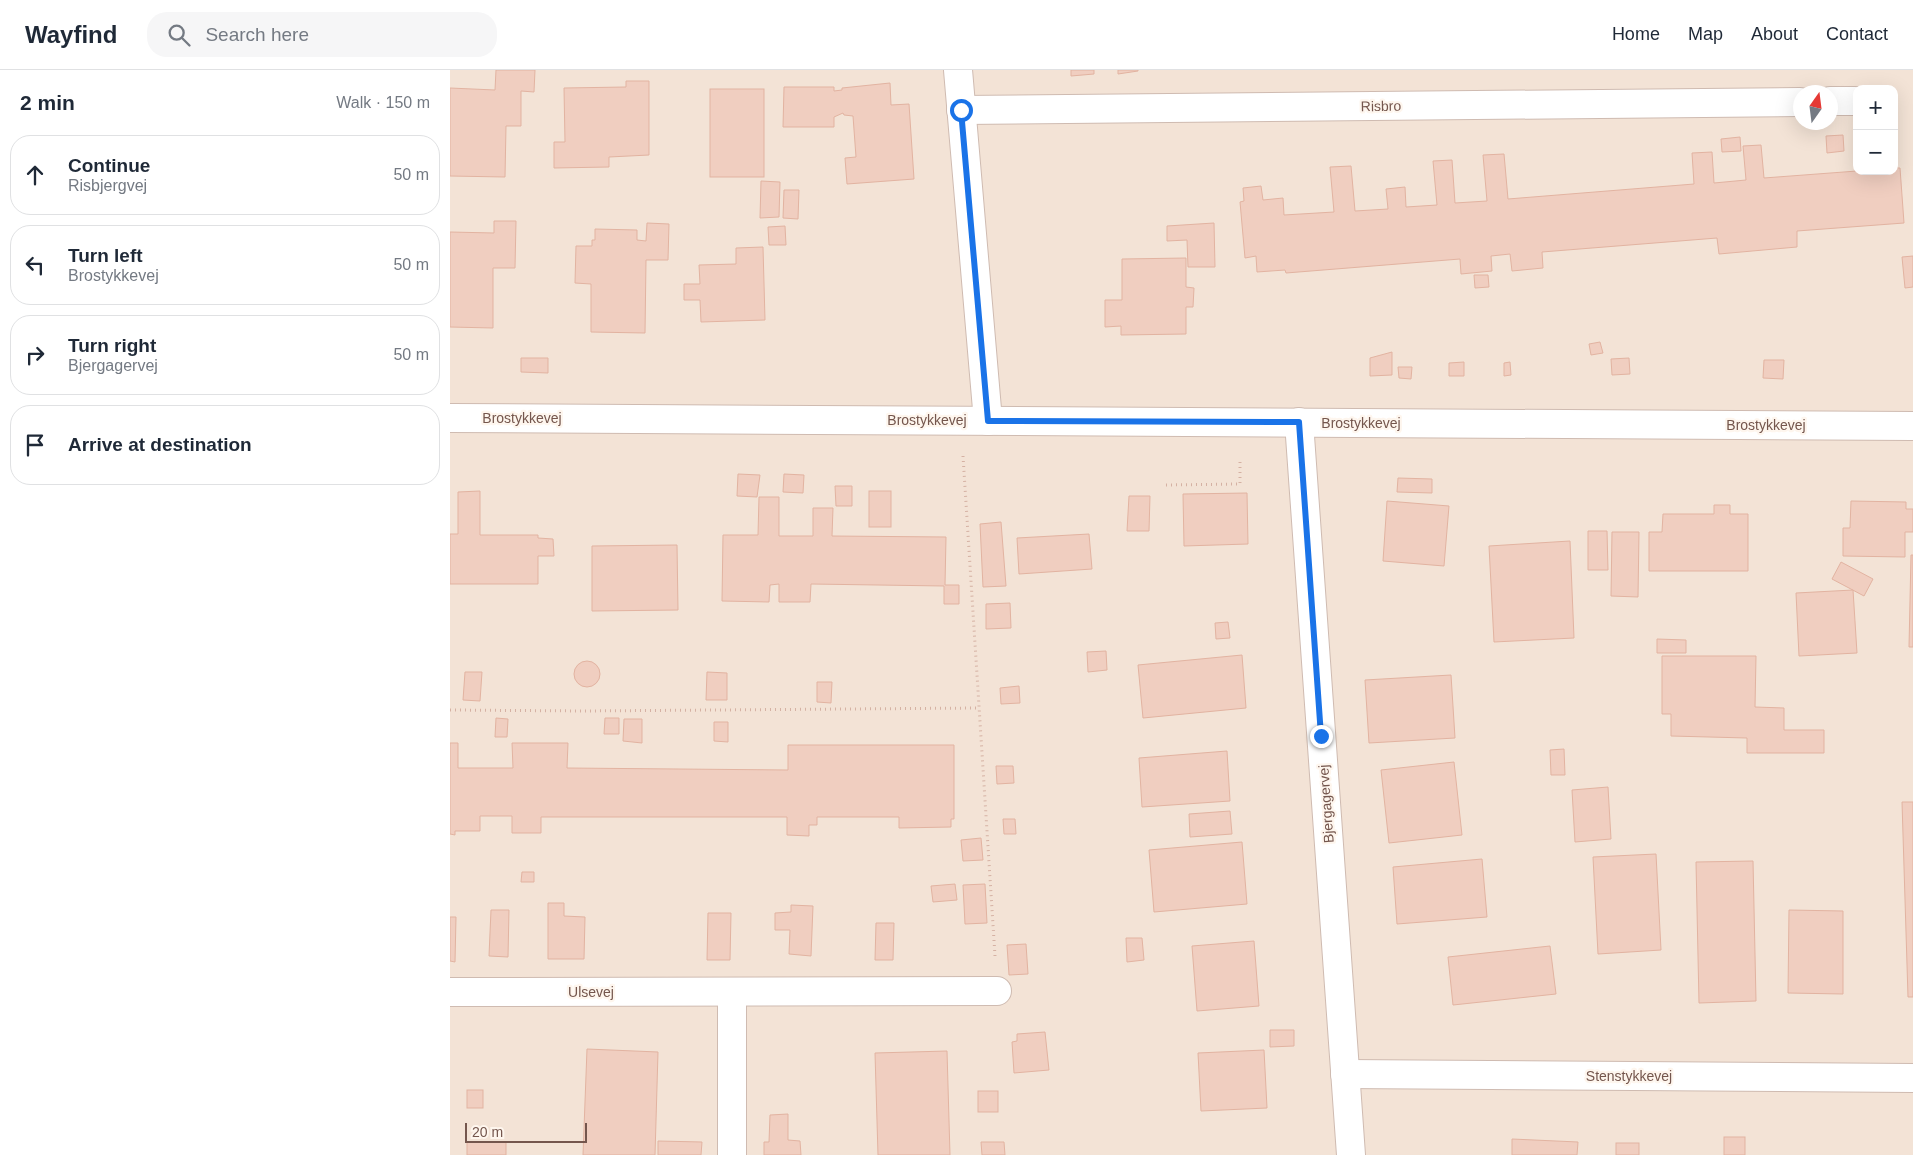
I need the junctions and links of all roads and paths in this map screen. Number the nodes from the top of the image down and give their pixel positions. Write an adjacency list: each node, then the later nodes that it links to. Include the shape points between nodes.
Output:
1 (958, 70): 3 (street)
2 (1793, 102): 3 (street, Risbro)
3 (961, 110): 5 (street)
4 (450, 418): 5 (street, Brostykkevej)
5 (975, 421): 6 (street, Brostykkevej); 10 (path, via 964,483)
6 (1239, 422): 7 (street, Brostykkevej); 9 (path, via 1240,484)
7 (1299, 422): 8 (street, Brostykkevej); 15 (street, Bjergagervej)
8 (1913, 426)
9 (1166, 484)
10 (979, 708): 11 (path); 13 (path)
11 (450, 710)
12 (450, 992): 14 (street, Ulsevej)
13 (997, 992): 14 (street, Ulsevej)
14 (732, 993): 17 (street)
15 (1345, 1074): 16 (street, Stenstykkevej); 18 (street, Bjergagervej)
16 (1913, 1078)
17 (732, 1155)
18 (1351, 1155)

